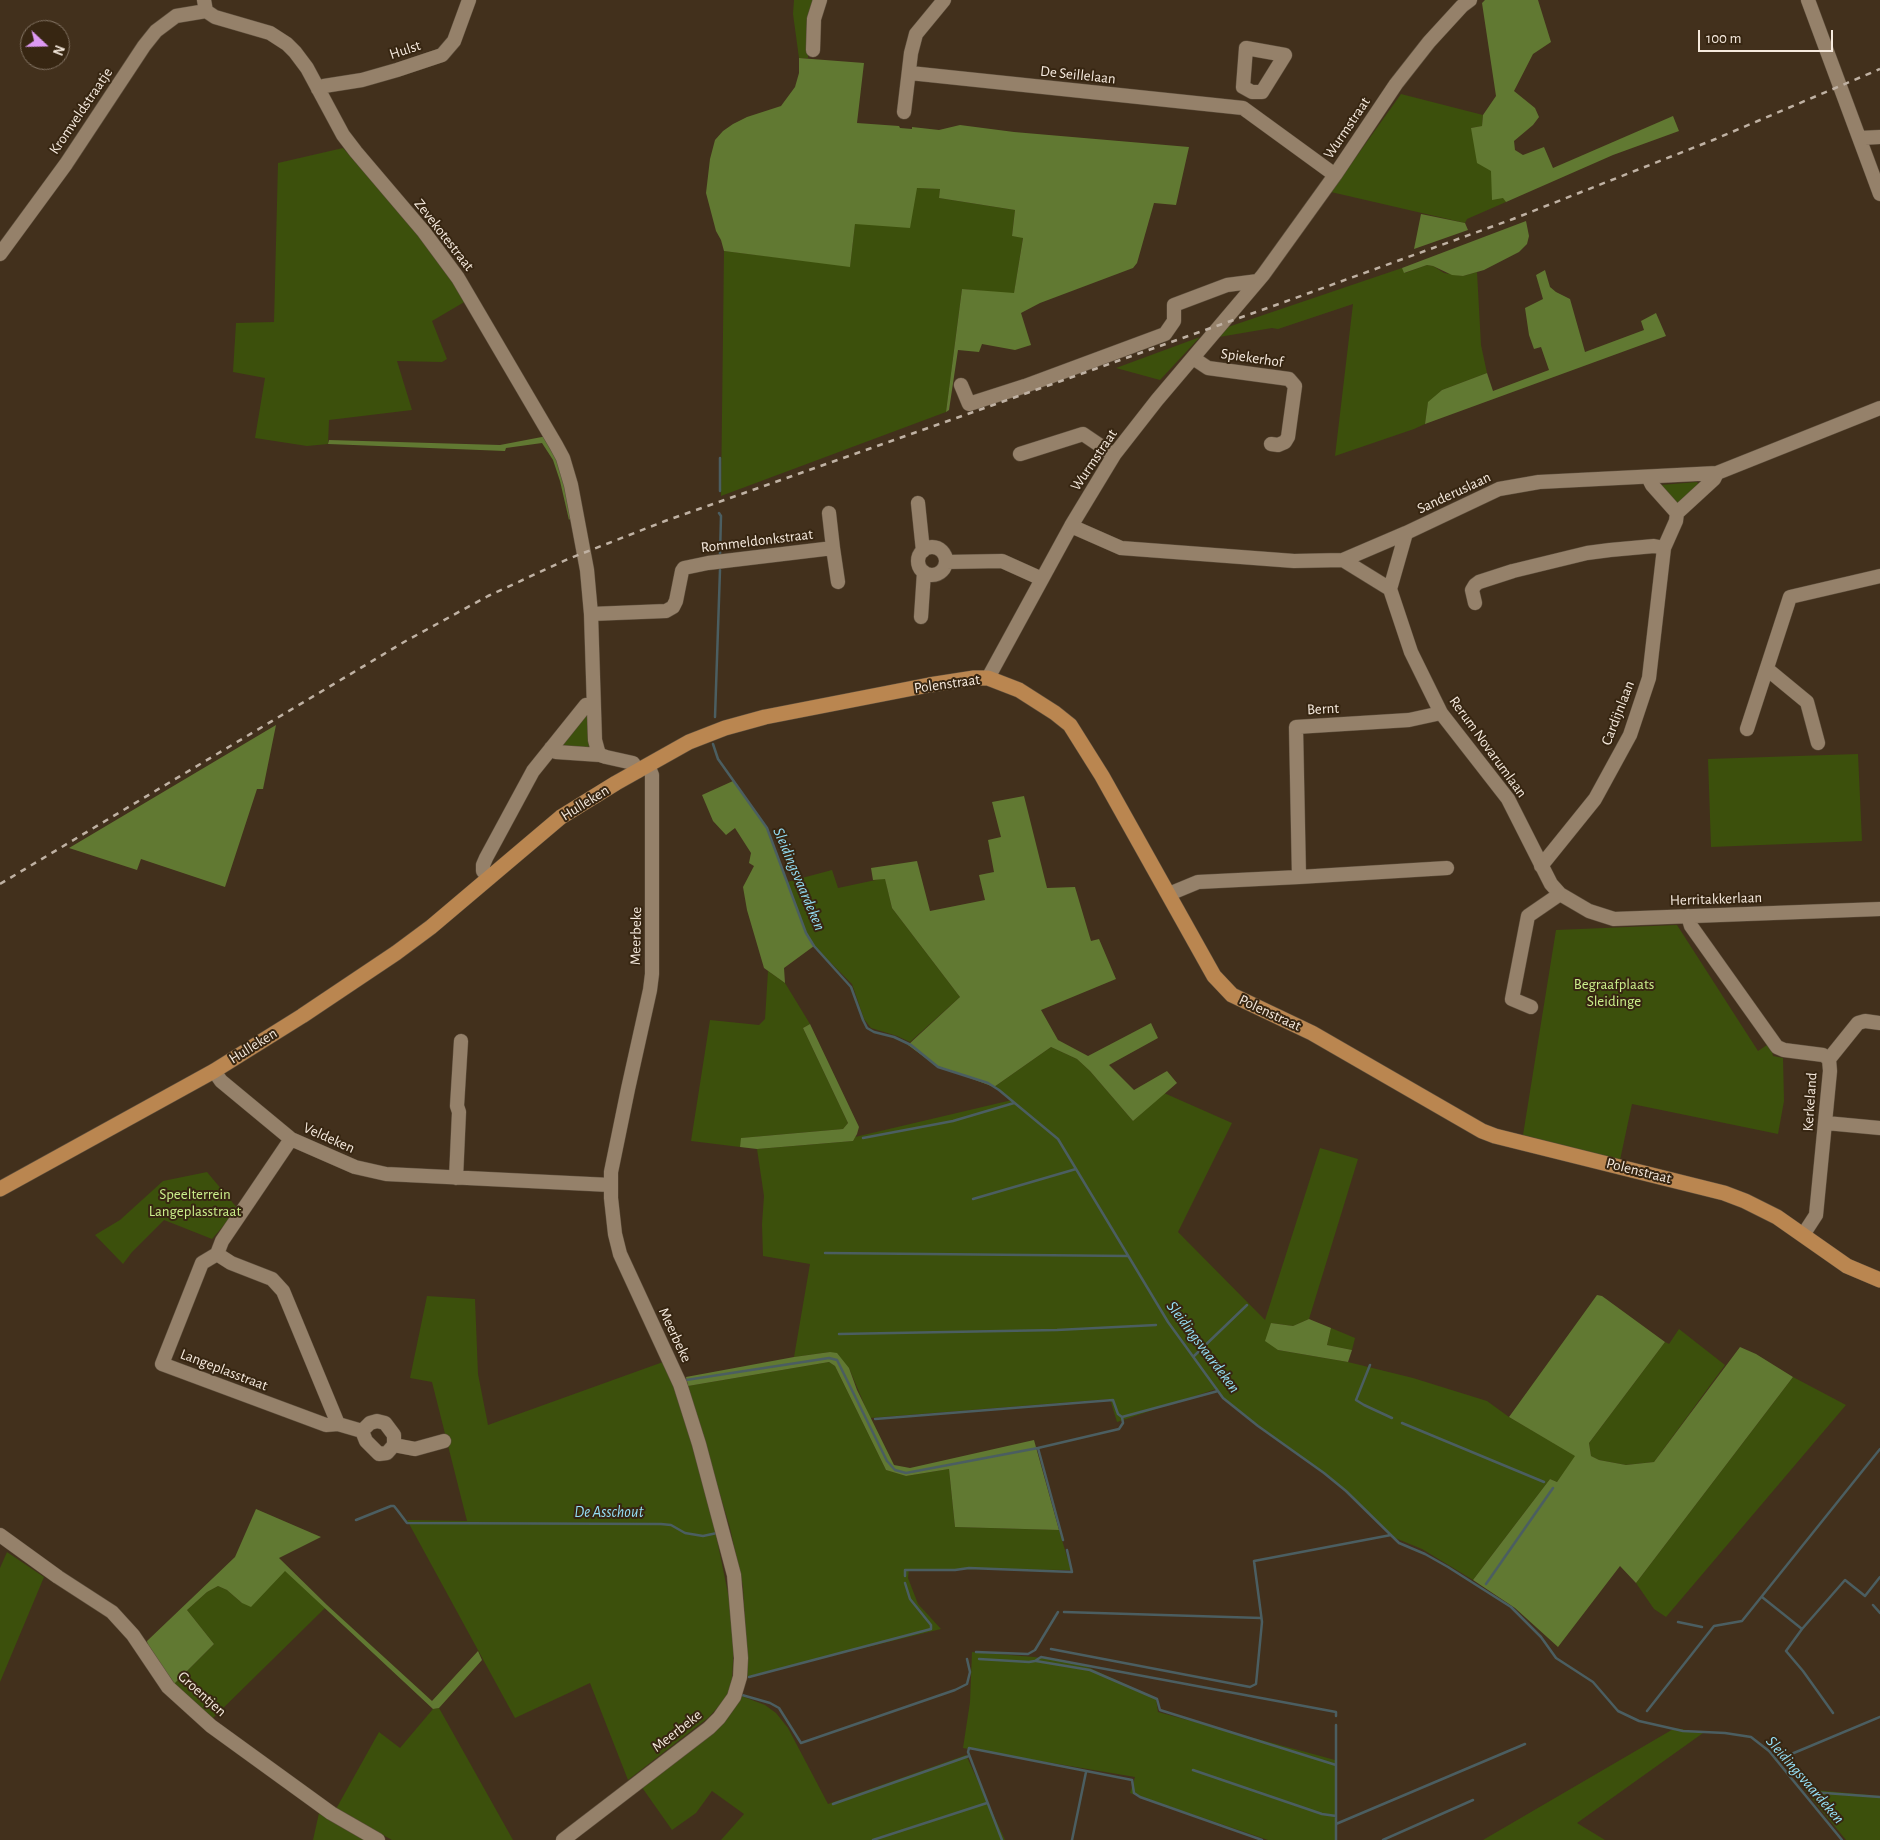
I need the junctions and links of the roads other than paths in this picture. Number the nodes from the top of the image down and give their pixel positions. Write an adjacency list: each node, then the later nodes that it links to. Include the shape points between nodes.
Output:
1 (469, 0): 9 (street, Hulst, via 454,41 442,55 362,80)
2 (820, 0): 7 (street, via 814,19)
3 (944, 0): 8 (street, via 916,34)
4 (1470, 0): 15 (street, Wurmstraat, via 1429,42 1396,84)
5 (1808, 0): 14 (street)
6 (205, 5): 9 (street, Zevekotestraat, via 221,20 263,31 282,40 307,68); 17 (street, Kromveldstraatje, via 176,16 156,31)
7 (813, 50)
8 (910, 73): 11 (street, De Seillelaan); 12 (street)
9 (318, 89): 43 (street, Zevekotestraat, via 343,135 458,278 563,458 584,552)
10 (1252, 92): 11 (street)
11 (1243, 108): 15 (street)
12 (904, 112)
13 (1880, 137): 14 (street)
14 (1860, 138): 16 (street)
15 (1335, 175): 18 (street, Wurmstraat)
16 (1880, 194)
17 (0, 254)
18 (1258, 280): 19 (street, Wurmstraat); 20 (street, via 1227,285 1174,305 1174,321 1165,334 1025,386 969,404)
19 (1192, 358): 22 (street, Spiekerhof, via 1208,368 1289,379 1295,386 1288,437 1278,445); 24 (street, Wurmstraat)
20 (962, 385)
21 (1880, 408): 25 (street, Sanderuslaan)
22 (1271, 444)
23 (1020, 454): 24 (street, via 1083,434)
24 (1114, 455): 30 (street, Wurmstraat)
25 (1717, 473): 26 (street, Sanderuslaan); 29 (street, Cardijnlaan)
26 (1648, 477): 29 (street); 31 (street, Sanderuslaan, via 1539,482 1499,489)
27 (918, 503): 34 (street)
28 (829, 513): 32 (street)
29 (1678, 513): 33 (street, Cardijnlaan)
30 (1071, 526): 35 (street, Sanderuslaan, via 1121,548 1294,562); 39 (street, Wurmstraat)
31 (1406, 533): 35 (street, Sanderuslaan); 41 (street)
32 (833, 548): 40 (street, Rommeldonkstraat); 43 (street, Rommeldonkstraat, via 690,566 682,571 676,601 666,611)
33 (1664, 548): 42 (street, via 1654,546 1587,553 1513,571 1475,585 1472,590); 55 (street, Cardijnlaan, via 1649,678 1630,734 1595,799)
34 (923, 551): 36 (street, via 938,549); 37 (street, via 919,564)
35 (1343, 560): 41 (street)
36 (946, 562): 37 (street, via 938,574); 39 (street, via 1002,561)
37 (924, 572): 44 (street)
38 (1880, 576): 45 (street, via 1790,597)
39 (1042, 579): 46 (street, Wurmstraat)
40 (838, 582)
41 (1390, 589): 48 (street, Rerum Novarumlaan, via 1411,652)
42 (1475, 603)
43 (591, 614): 47 (street)
44 (921, 616)
45 (1767, 669): 49 (street); 51 (street, via 1808,702)
46 (988, 678): 50 (main road, Polenstraat, via 961,679 896,691); 59 (main road, Polenstraat, via 1019,690 1070,725)
47 (593, 704): 52 (street, via 586,705); 53 (street, via 595,740)
48 (1441, 713): 55 (street, Rerum Novarumlaan, via 1508,799); 57 (street, Bernt, via 1408,720 1296,727)
49 (1748, 729)
50 (715, 731): 54 (main road, Hulleken)
51 (1818, 743)
52 (551, 748): 53 (street, via 556,752); 58 (street, via 533,772 486,858 483,871)
53 (600, 755): 54 (street, via 634,762)
54 (643, 768): 58 (main road, Hulleken, via 562,817); 72 (street, Meerbeke, via 652,774 652,974)
55 (1541, 866): 60 (street, Herritakkerlaan)
56 (1447, 868): 57 (street)
57 (1299, 877): 59 (street, via 1198,882)
58 (489, 878): 67 (main road, Hulleken, via 396,952)
59 (1169, 894): 74 (main road, Polenstraat, via 1214,976 1232,995 1312,1033 1469,1124 1495,1136 1716,1190 1766,1211)
60 (1560, 894): 62 (street, Herritakkerlaan, via 1589,911 1614,919); 63 (street, via 1528,916 1512,999)
61 (1880, 909): 62 (street, Herritakkerlaan)
62 (1688, 916): 66 (street, Kerkeland, via 1691,926 1777,1047 1823,1055)
63 (1531, 1007)
64 (1880, 1023): 66 (street, via 1858,1023)
65 (461, 1041): 71 (street)
66 (1829, 1059): 68 (street, Kerkeland)
67 (214, 1071): 70 (street, Veldeken); 73 (main road, Hulleken)
68 (1826, 1123): 69 (street); 74 (street, Kerkeland, via 1816,1215)
69 (1880, 1128)
70 (292, 1139): 71 (street, Veldeken, via 355,1167 386,1174); 75 (street, Langeplasstraat)
71 (456, 1178): 72 (street, Veldeken)
72 (610, 1186): 83 (street, Meerbeke, via 620,1254 680,1384 734,1575 740,1676 734,1697 710,1728)
73 (0, 1188)
74 (1803, 1235): 76 (main road, Polenstraat, via 1847,1266)
75 (216, 1254): 77 (street, via 272,1279 283,1292); 77 (street, Langeplasstraat, via 202,1263 162,1364 326,1426)
76 (1880, 1280)
77 (338, 1424): 78 (street, Langeplasstraat)
78 (362, 1431): 80 (street, via 366,1441 379,1454); 80 (street, via 377,1421 385,1423 394,1435)
79 (444, 1441): 80 (street, via 415,1449)
80 (394, 1445)
81 (0, 1535): 82 (street, Groentjen, via 112,1612 133,1635 168,1687 211,1726 331,1813)
82 (378, 1840)
83 (563, 1840)

